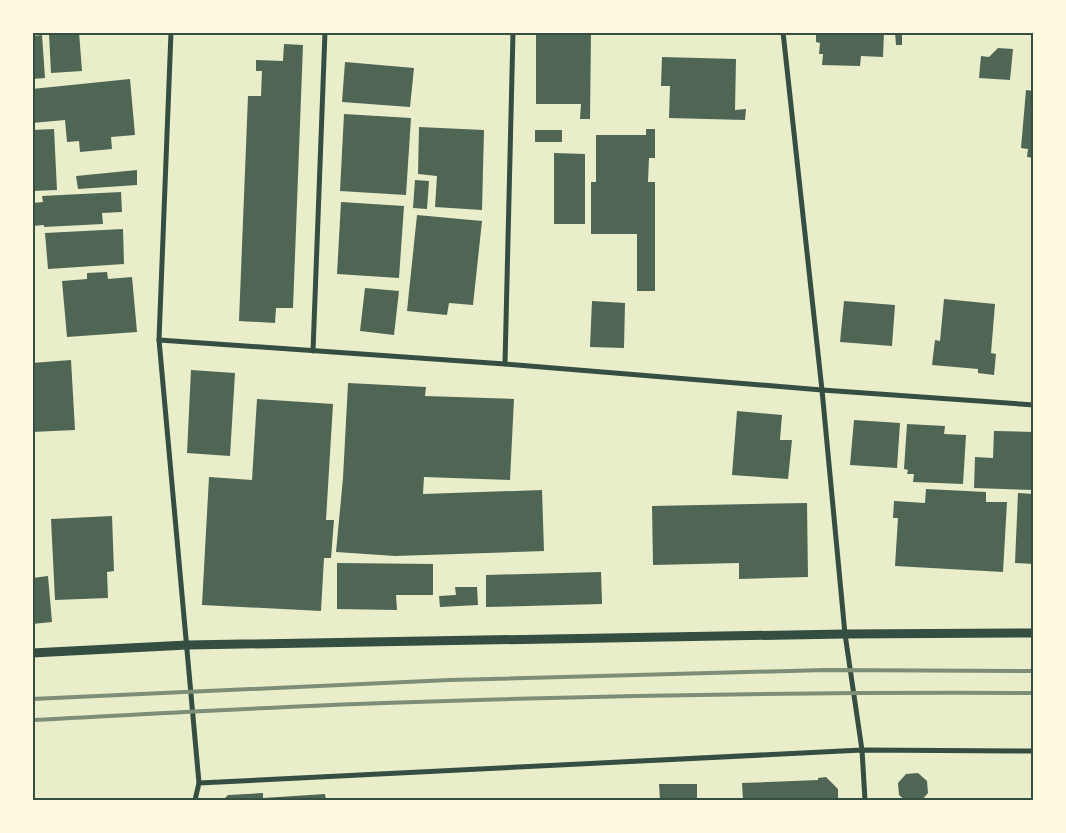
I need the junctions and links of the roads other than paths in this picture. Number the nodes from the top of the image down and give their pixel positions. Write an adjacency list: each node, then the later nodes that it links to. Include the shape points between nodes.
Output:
1 (171, 32): 5 (street)
2 (325, 32): 6 (street)
3 (513, 32): 7 (street)
4 (783, 32): 8 (street)
5 (159, 340): 6 (street); 12 (street)
6 (313, 351): 7 (street)
7 (505, 364): 8 (street)
8 (822, 390): 9 (street); 11 (street)
9 (1034, 405)
10 (1034, 633): 11 (street)
11 (845, 634): 12 (street); 14 (street)
12 (187, 645): 13 (street); 16 (street)
13 (32, 653)
14 (862, 750): 15 (street); 16 (street); 18 (street)
15 (1034, 751)
16 (199, 783): 17 (street)
17 (195, 800)
18 (866, 800)

